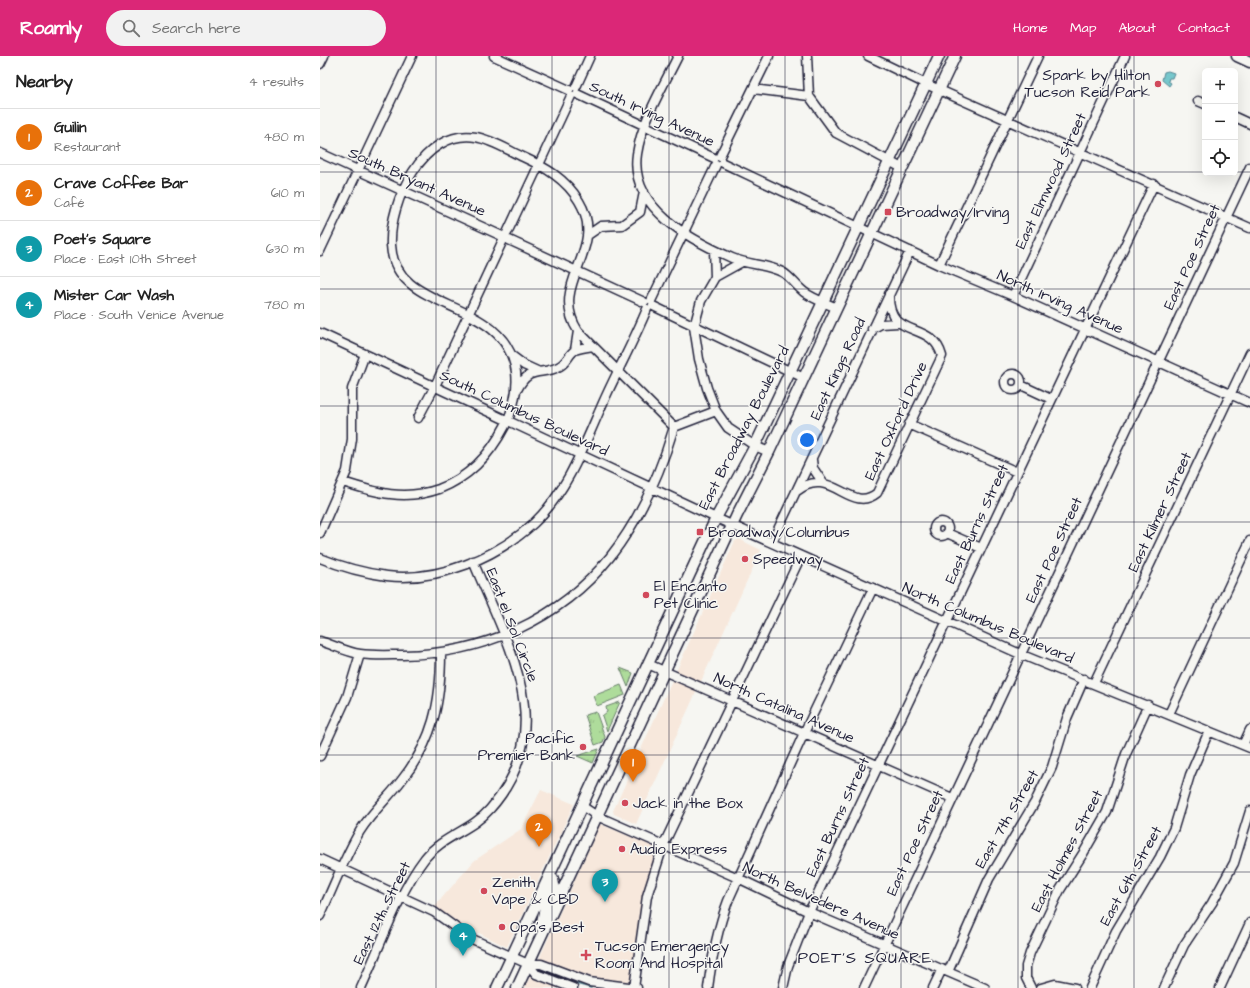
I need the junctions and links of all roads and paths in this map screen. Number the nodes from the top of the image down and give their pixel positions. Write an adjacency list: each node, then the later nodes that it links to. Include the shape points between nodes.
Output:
1 (324, 56): 15 (street)
2 (412, 56): 32 (street)
3 (590, 56): 19 (street)
4 (678, 56): 24 (street)
5 (769, 56): 17 (street)
6 (807, 56): 20 (street)
7 (868, 56): 16 (street)
8 (939, 56): 16 (main road, East Broadway Boulevard)
9 (955, 56): 18 (main road, East Broadway Boulevard)
10 (1038, 56): 22 (street)
11 (1125, 56): 25 (street, East Elmwood Street)
12 (1237, 56): 14 (main road)
13 (499, 57): 19 (street, South Irving Avenue)
14 (1250, 62)
15 (320, 64)
16 (926, 84): 18 (street); 28 (main road, East Broadway Boulevard)
17 (753, 89): 20 (street); 27 (street)
18 (940, 89): 22 (street); 31 (main road, East Broadway Boulevard)
19 (573, 92): 24 (street, South Irving Avenue); 29 (street)
20 (809, 96): 28 (street, via 836,133)
21 (1238, 118): 23 (street)
22 (1009, 119): 25 (street); 51 (street)
23 (1250, 124)
24 (645, 126): 27 (street, South Irving Avenue); 35 (street, via 637,155 640,182)
25 (1081, 151): 33 (street); 55 (street, East Elmwood Street)
26 (320, 153): 32 (street, South Bryant Avenue)
27 (719, 160): 41 (street, South Irving Avenue); 43 (street)
28 (889, 162): 31 (street); 41 (main road, East Broadway Boulevard)
29 (539, 164): 34 (street, via 475,137 459,138 441,142 431,151 420,162); 38 (street, via 571,189); 46 (street)
30 (1250, 167): 39 (street, East Poe Street)
31 (902, 168): 44 (main road, East Broadway Boulevard)
32 (357, 171): 34 (street, South Bryant Avenue); 48 (street)
33 (1154, 184): 39 (street); 62 (street, East Burns Street)
34 (403, 190): 46 (street, South Bryant Avenue); 59 (street, via 393,218 391,238 392,254 399,270 421,292)
35 (644, 192): 36 (street); 37 (street)
36 (656, 210): 37 (street); 43 (street)
37 (640, 212): 40 (street, via 622,225)
38 (587, 216): 40 (street); 45 (street)
39 (1227, 217): 42 (street); 71 (street, East Poe Street)
40 (601, 226): 45 (street)
41 (858, 228): 44 (street, North Irving Avenue); 56 (main road, East Broadway Boulevard)
42 (1250, 228)
43 (683, 232): 47 (street); 57 (street)
44 (872, 234): 49 (street, North Irving Avenue); 58 (main road, East Broadway Boulevard)
45 (588, 235): 52 (street, via 584,254)
46 (505, 237): 52 (street, South Bryant Avenue); 59 (street)
47 (714, 250): 50 (street); 53 (street)
48 (320, 251)
49 (910, 251): 51 (street, North Irving Avenue); 54 (street, East Kings Road)
50 (742, 262): 53 (street); 56 (street, via 782,272 805,293)
51 (939, 265): 55 (street, North Irving Avenue)
52 (576, 271): 57 (street, South Bryant Avenue); 64 (street, via 568,294 570,317)
53 (715, 278): 61 (street, via 701,301)
54 (889, 294): 60 (street, via 889,310); 63 (street, East Kings Road)
55 (1013, 296): 62 (street, North Irving Avenue)
56 (823, 302): 58 (street); 74 (main road, East Broadway Boulevard)
57 (649, 305): 61 (street, South Bryant Avenue); 72 (street)
58 (837, 308): 75 (main road, East Broadway Boulevard)
59 (469, 314): 70 (street, via 491,327); 77 (street)
60 (898, 323): 63 (street, via 881,324); 85 (street, East Oxford Drive, via 932,338 939,346 942,356)
61 (694, 326): 74 (street, South Bryant Avenue); 82 (street, via 699,359)
62 (1085, 328): 71 (street, North Irving Avenue); 80 (street, East Burns Street)
63 (872, 329): 90 (street, East Kings Road)
64 (578, 331): 66 (street); 67 (street)
65 (320, 333): 69 (street, South Columbus Boulevard)
66 (593, 346): 67 (street); 72 (street)
67 (575, 350): 73 (street, via 559,367)
68 (1250, 353): 79 (street, East Kilmer Street)
69 (365, 354): 77 (street, South Columbus Boulevard); 92 (street, via 352,389 351,451)
70 (512, 356): 73 (street); 78 (street, via 517,381)
71 (1159, 362): 79 (street, North Irving Avenue); 112 (street, East Poe Street)
72 (618, 370): 86 (street); 89 (street)
73 (537, 371): 78 (street, via 525,378)
74 (790, 371): 75 (street, South Bryant Avenue); 87 (main road, East Broadway Boulevard)
75 (804, 378): 88 (main road, East Broadway Boulevard)
76 (1020, 385): 80 (street)
77 (435, 386): 83 (street); 84 (street, South Columbus Boulevard)
78 (515, 392): 84 (street)
79 (1231, 394): 81 (street, North Irving Avenue); 116 (street, East Kilmer Street)
80 (1051, 399): 91 (street, East Burns Street)
81 (1250, 403)
82 (716, 411): 86 (street); 87 (street, via 728,428)
83 (418, 418)
84 (507, 420): 89 (street, South Columbus Boulevard); 92 (street, via 495,444 481,463 463,477 440,488 420,494 396,496 372,492)
85 (909, 424): 91 (street); 93 (street, East Oxford Drive, via 877,493 870,498 861,499)
86 (674, 427): 94 (street, via 666,456)
87 (755, 446): 88 (street); 96 (main road, East Broadway Boulevard)
88 (769, 452): 97 (main road, East Broadway Boulevard)
89 (579, 454): 94 (street, South Columbus Boulevard); 105 (street, via 565,482 534,522 498,550)
90 (812, 460): 93 (street, via 813,468); 95 (street, East Kings Road)
91 (1017, 472): 102 (street, East Burns Street)
92 (343, 482): 98 (street)
93 (823, 483): 95 (street, via 808,483)
94 (652, 488): 96 (street, South Columbus Boulevard); 108 (street, via 627,534 594,574 559,605)
95 (797, 491): 100 (street, East Kings Road)
96 (716, 518): 97 (street, North Columbus Boulevard); 113 (main road, East Broadway Boulevard)
97 (733, 525): 100 (street, North Columbus Boulevard); 114 (main road, East Broadway Boulevard)
98 (320, 533)
99 (947, 533): 102 (street)
100 (772, 542): 103 (street, North Columbus Boulevard)
101 (1250, 542): 119 (street)
102 (981, 548): 107 (street, East Burns Street)
103 (801, 556): 106 (street, North Columbus Boulevard); 117 (street)
104 (320, 558): 105 (street, via 340,566 388,576 444,572)
105 (473, 561): 108 (street, East el Sol Circle)
106 (873, 588): 107 (street, North Columbus Boulevard); 122 (street)
107 (947, 621): 112 (street, North Columbus Boulevard); 125 (street, East Burns Street)
108 (504, 636): 110 (street); 128 (street, East el Sol Circle, via 522,683 526,728 514,775)
109 (320, 641): 111 (street)
110 (441, 653): 111 (street); 133 (street, via 439,697 424,743 401,781 360,831)
111 (360, 654): 124 (street, via 347,697)
112 (1020, 654): 115 (street, North Columbus Boulevard); 126 (street, East Poe Street)
113 (648, 664): 114 (street, North Catalina Avenue); 127 (main road, East Broadway Boulevard)
114 (664, 672): 117 (street, North Catalina Avenue); 130 (main road, East Broadway Boulevard)
115 (1084, 679): 116 (street, North Columbus Boulevard); 144 (street, East 7th Street, via 1067,718 1052,767 1036,802 989,879)
116 (1094, 683): 118 (street, North Columbus Boulevard)
117 (733, 701): 122 (street, North Catalina Avenue); 131 (street)
118 (1148, 705): 119 (street, North Columbus Boulevard); 155 (street, East Holmes Street, via 1126,754 1107,812 1060,890 1030,953 1026,978)
119 (1169, 714): 121 (street, North Columbus Boulevard)
120 (1250, 730): 123 (street)
121 (1209, 731): 123 (street, North Columbus Boulevard); 158 (street, East 6th Street, via 1190,775 1174,828 1116,931)
122 (804, 733): 125 (street, North Catalina Avenue); 135 (street)
123 (1247, 746)
124 (320, 756)
125 (878, 765): 126 (street, North Catalina Avenue); 137 (street, East Burns Street)
126 (952, 798): 141 (street, East Poe Street)
127 (582, 806): 130 (street, North Belvedere Avenue); 134 (main road, East Broadway Boulevard)
128 (489, 810): 136 (street, East 12th Street, via 426,856)
129 (1250, 811): 159 (street, via 1234,863 1212,903 1184,945)
130 (597, 816): 131 (street, North Belvedere Avenue); 140 (main road, East Broadway Boulevard)
131 (663, 846): 135 (street, North Belvedere Avenue); 149 (street, via 647,896)
132 (320, 858): 133 (street)
133 (341, 868): 136 (street); 138 (street)
134 (549, 876): 140 (main road, via 553,879 554,885 545,907); 142 (main road, East Broadway Boulevard)
135 (738, 878): 137 (street, North Belvedere Avenue); 150 (street, via 719,924)
136 (402, 897): 142 (street, via 434,912 470,938); 145 (street, East 12th Street)
137 (809, 912): 141 (street, North Belvedere Avenue); 151 (street, East Burns Street, via 788,966)
138 (320, 916)
139 (1250, 923): 160 (street)
140 (539, 941): 143 (main road, East Broadway Boulevard)
141 (883, 944): 144 (street, North Belvedere Avenue); 152 (street, East Poe Street)
142 (512, 957): 143 (street); 146 (main road, East Broadway Boulevard)
143 (528, 964): 147 (main road, East Broadway Boulevard); 148 (street, via 536,974); 149 (street, via 541,964 589,982)
144 (945, 970): 153 (street, East 7th Street); 154 (street, North Belvedere Avenue)
145 (361, 988)
146 (497, 988)
147 (517, 988)
148 (573, 988)
149 (635, 988)
150 (708, 988)
151 (783, 988)
152 (864, 988)
153 (933, 988)
154 (985, 988)
155 (1031, 988)
156 (1041, 988): 157 (street, via 1055,984)
157 (1075, 988)
158 (1090, 988)
159 (1164, 988)
160 (1220, 988)

